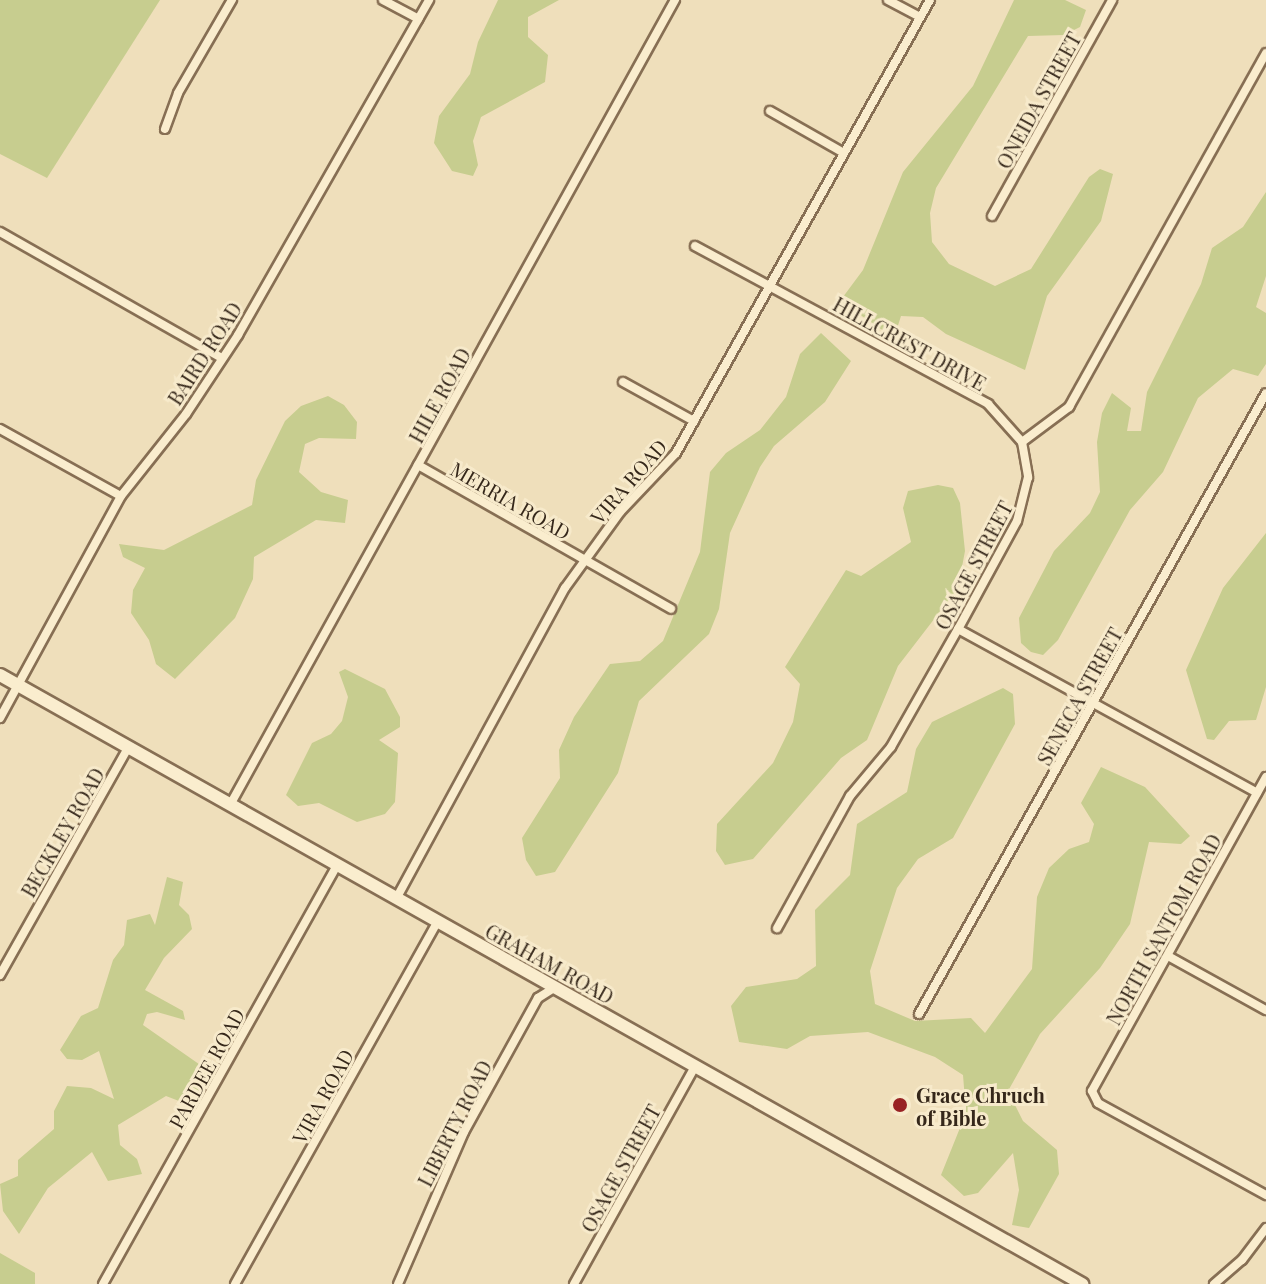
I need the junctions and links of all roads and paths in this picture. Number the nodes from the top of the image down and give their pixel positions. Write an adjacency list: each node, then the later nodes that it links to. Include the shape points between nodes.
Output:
1 (232, 0): 12 (street, via 178,93)
2 (383, 0): 9 (street)
3 (429, 0): 9 (street, BAIRD ROAD)
4 (675, 0): 24 (street, HILE ROAD)
5 (888, 0): 8 (street)
6 (930, 0): 8 (street, VIRA ROAD)
7 (1112, 0): 14 (street, ONEIDA STREET)
8 (920, 17): 13 (street, VIRA ROAD)
9 (418, 19): 18 (street, BAIRD ROAD)
10 (1266, 53): 23 (street, via 1069,407)
11 (770, 111): 13 (street)
12 (165, 129)
13 (844, 153): 17 (street, VIRA ROAD)
14 (992, 216)
15 (0, 232): 18 (street)
16 (695, 246): 17 (street, HILLCREST DRIVE)
17 (770, 285): 21 (street, VIRA ROAD); 23 (street, HILLCREST DRIVE, via 988,404)
18 (222, 358): 25 (street, BAIRD ROAD)
19 (623, 382): 21 (street)
20 (1266, 393): 31 (street, SENECA STREET)
21 (694, 421): 26 (street, VIRA ROAD, via 666,466 620,512)
22 (0, 429): 25 (street)
23 (1022, 442): 28 (street, OSAGE STREET, via 1028,483 1023,507)
24 (418, 465): 26 (street, MERRIA ROAD); 36 (street, HILE ROAD)
25 (121, 496): 30 (street, BAIRD ROAD)
26 (583, 561): 27 (street, MERRIA ROAD); 38 (street, VIRA ROAD)
27 (671, 609)
28 (958, 629): 31 (street); 40 (street, OSAGE STREET, via 891,747 850,796)
29 (0, 675): 30 (main road, GRAHAM ROAD)
30 (18, 685): 32 (street, BAIRD ROAD); 33 (main road, GRAHAM ROAD)
31 (1093, 703): 35 (street); 45 (street, SENECA STREET)
32 (0, 718)
33 (128, 748): 36 (main road, GRAHAM ROAD); 42 (street, BECKLEY ROAD)
34 (1266, 777): 35 (street, NORTH SANTOM ROAD)
35 (1257, 793): 41 (street, NORTH SANTOM ROAD)
36 (230, 805): 37 (main road, GRAHAM ROAD)
37 (337, 866): 38 (main road, GRAHAM ROAD); 49 (street, PARDEE ROAD)
38 (396, 899): 39 (main road, GRAHAM ROAD)
39 (437, 923): 43 (main road, GRAHAM ROAD); 50 (street, VIRA ROAD)
40 (777, 928)
41 (1168, 956): 44 (street); 47 (street, NORTH SANTOM ROAD, via 1094,1086 1093,1098)
42 (0, 975)
43 (554, 988): 46 (main road, GRAHAM ROAD); 51 (street, LIBERTY ROAD, via 538,998 464,1132)
44 (1266, 1010)
45 (919, 1014)
46 (695, 1067): 52 (street, OSAGE STREET); 53 (main road, GRAHAM ROAD)
47 (1266, 1195)
48 (1266, 1228): 54 (street, via 1253,1248)
49 (103, 1284)
50 (235, 1284)
51 (398, 1284)
52 (574, 1284)
53 (1082, 1284)
54 (1214, 1284)

